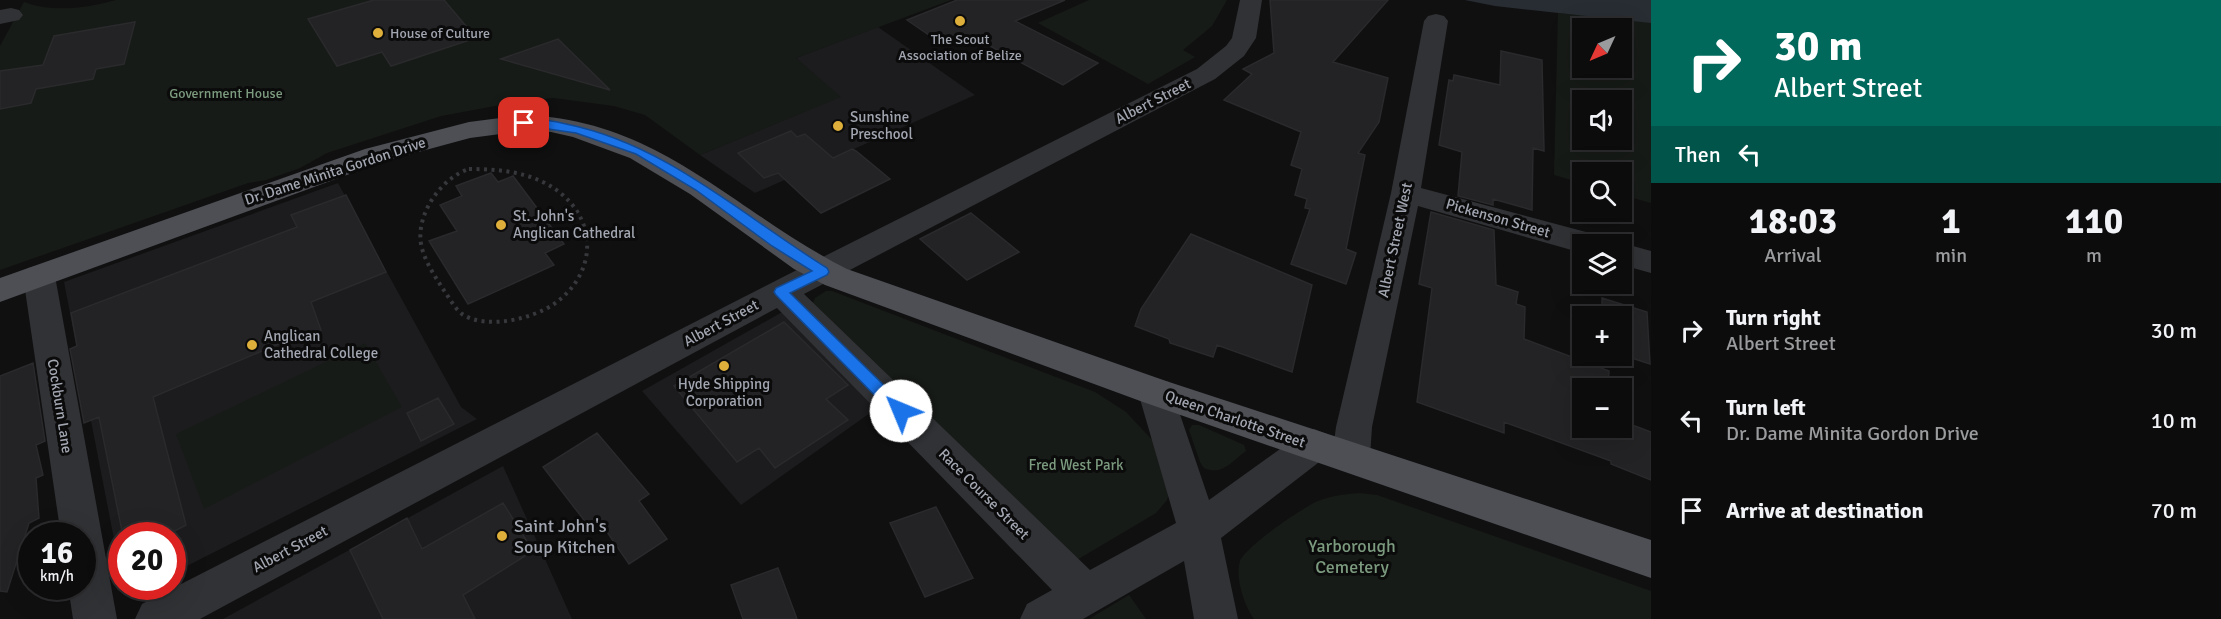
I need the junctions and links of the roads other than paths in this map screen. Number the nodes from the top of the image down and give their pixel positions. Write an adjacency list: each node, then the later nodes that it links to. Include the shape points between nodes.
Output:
1 (1251, 0): 7 (street, Albert Street, via 1244,38 1235,51 1206,74)
2 (1436, 21): 3 (street, Albert Street West)
3 (1406, 193): 4 (street, Pickenson Street); 13 (street, Albert Street West, via 1354,427)
4 (1572, 239)
5 (1632, 257): 6 (street)
6 (1651, 262)
7 (822, 272): 8 (main road, Dr. Dame Minita Gordon Drive, via 640,152 579,130 524,123 469,130 375,155); 10 (street, Albert Street); 11 (main road, Queen Charlotte Street)
8 (39, 276): 9 (main road, Dr. Dame Minita Gordon Drive); 14 (street, Cockburn Lane)
9 (0, 290)
10 (781, 292): 17 (street, Race Course Street); 20 (street, Albert Street)
11 (1156, 392): 12 (main road, Queen Charlotte Street); 15 (street)
12 (1314, 445): 13 (main road, Queen Charlotte Street); 15 (street)
13 (1351, 457): 16 (main road, Queen Charlotte Street)
14 (79, 522)
15 (1199, 531): 17 (street); 22 (street)
16 (1651, 559)
17 (1085, 594): 21 (street)
18 (92, 600): 19 (street)
19 (95, 619)
20 (157, 619)
21 (1042, 619)
22 (1216, 619)

